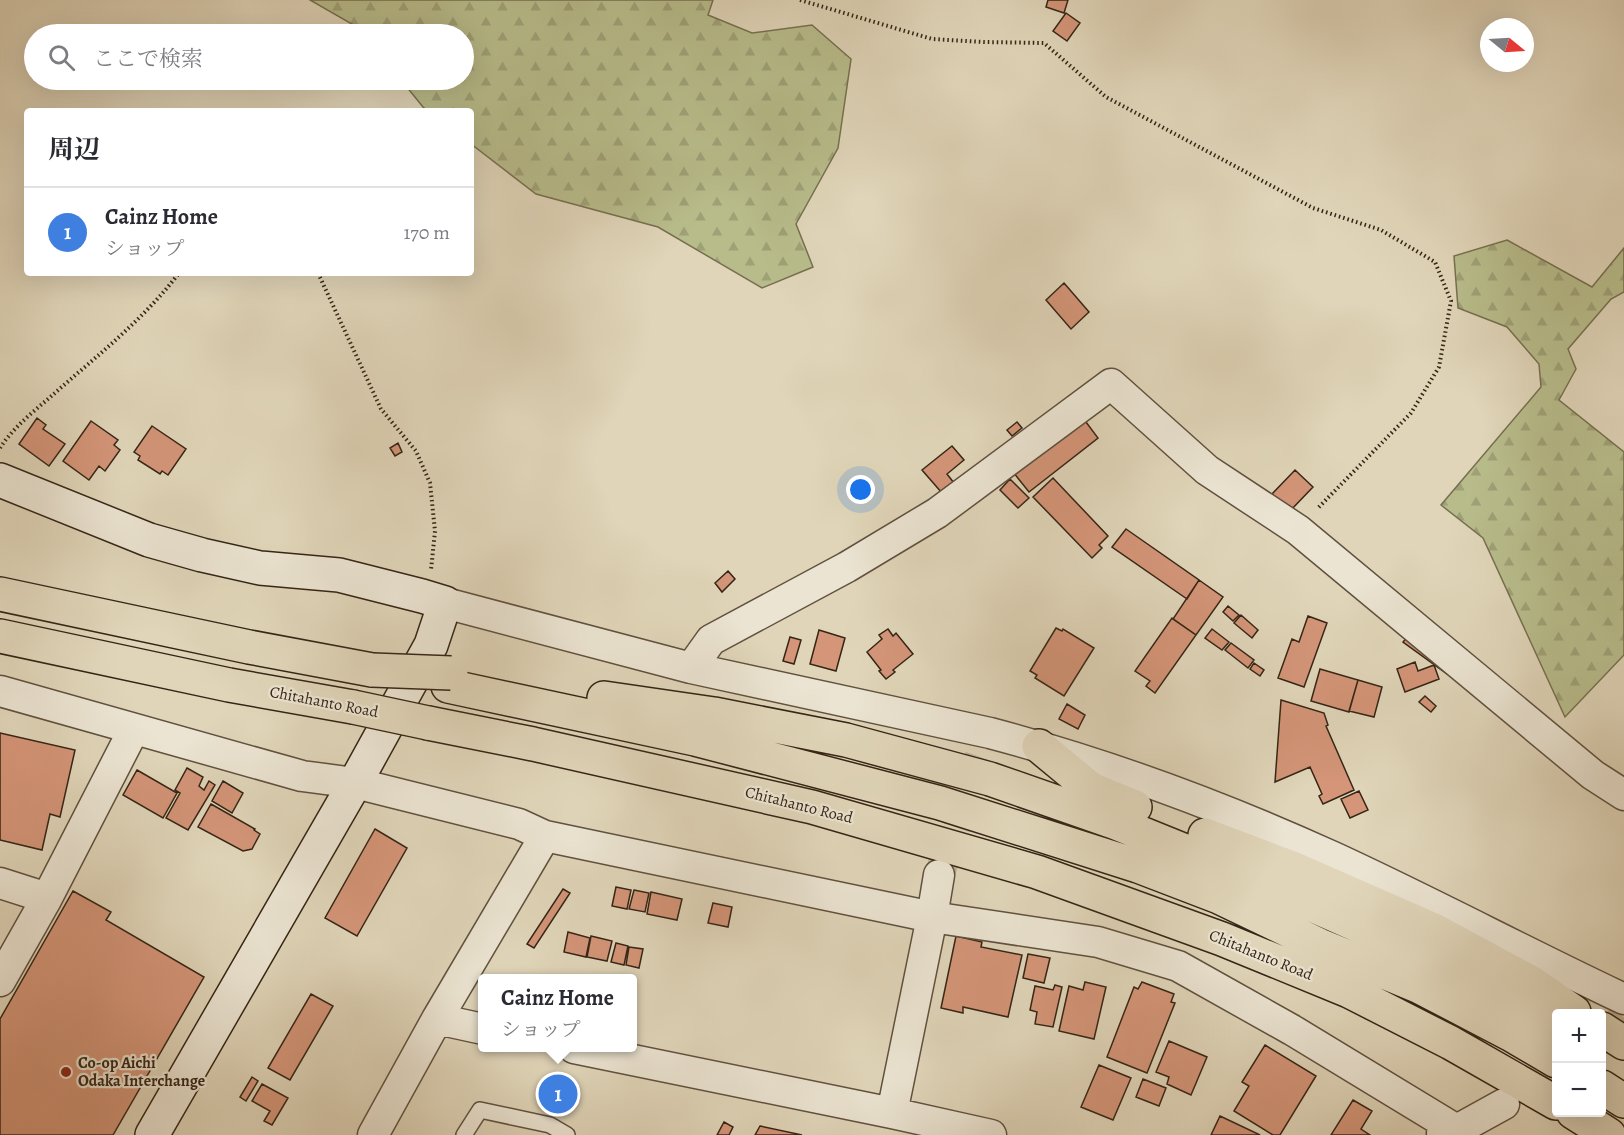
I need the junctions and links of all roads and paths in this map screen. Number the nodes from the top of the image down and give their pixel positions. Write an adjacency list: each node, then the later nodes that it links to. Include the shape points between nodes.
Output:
1 (800, 0): 6 (path, via 932,39 1044,43 1106,97 1313,208 1381,230 1435,262 1451,301 1439,367 1411,413)
2 (177, 276): 4 (path, via 130,326 17,426)
3 (319, 276): 8 (path, via 381,409 416,452 430,483 435,531 430,578)
4 (0, 448)
5 (0, 480): 8 (street, via 149,540 202,555 260,568 339,575)
6 (1298, 530): 10 (street, via 1207,470 1111,384 937,513 711,640); 16 (street, via 1593,775)
7 (0, 594): 11 (highway, bridge, via 249,647 372,670)
8 (433, 600): 10 (street); 15 (street, via 431,645)
9 (0, 636): 35 (highway, Chitahanto Road, bridge, via 648,769 812,807 1037,872 1222,939 1349,992)
10 (691, 668): 14 (street, via 985,745)
11 (450, 679): 26 (highway, via 714,714 846,740 990,779 1116,823 1242,874 1411,949); 32 (highway, Chitahanto Road, via 940,803 1138,866 1220,897 1319,945 1420,987)
12 (0, 691): 13 (street)
13 (134, 729): 15 (street, via 302,776); 20 (street)
14 (1039, 746): 23 (street, via 1215,808 1322,853); 24 (highway, via 1090,789 1295,869 1434,930 1532,984)
15 (355, 783): 17 (street, via 519,824); 41 (street)
16 (1624, 795)
17 (545, 836): 21 (street); 25 (street)
18 (939, 875): 21 (street)
19 (0, 883): 20 (street)
20 (47, 898): 22 (street)
21 (932, 917): 38 (street); 40 (street, via 1098,942 1178,966 1292,1030)
22 (0, 981)
23 (1624, 999)
24 (1569, 1009)
25 (437, 1019): 27 (street); 42 (street)
26 (1552, 1021)
27 (478, 1028)
28 (1606, 1032): 29 (highway)
29 (1624, 1043)
30 (598, 1052): 38 (street)
31 (1606, 1052): 33 (highway)
32 (1552, 1058)
33 (1624, 1063)
34 (1606, 1090): 36 (highway)
35 (1552, 1100)
36 (1624, 1101)
37 (1504, 1104): 40 (street)
38 (892, 1113): 45 (street)
39 (1580, 1117): 46 (highway)
40 (1453, 1133)
41 (152, 1135)
42 (373, 1135)
43 (464, 1135): 44 (lane, via 480,1110 550,1125)
44 (567, 1135)
45 (991, 1135)
46 (1609, 1135)

